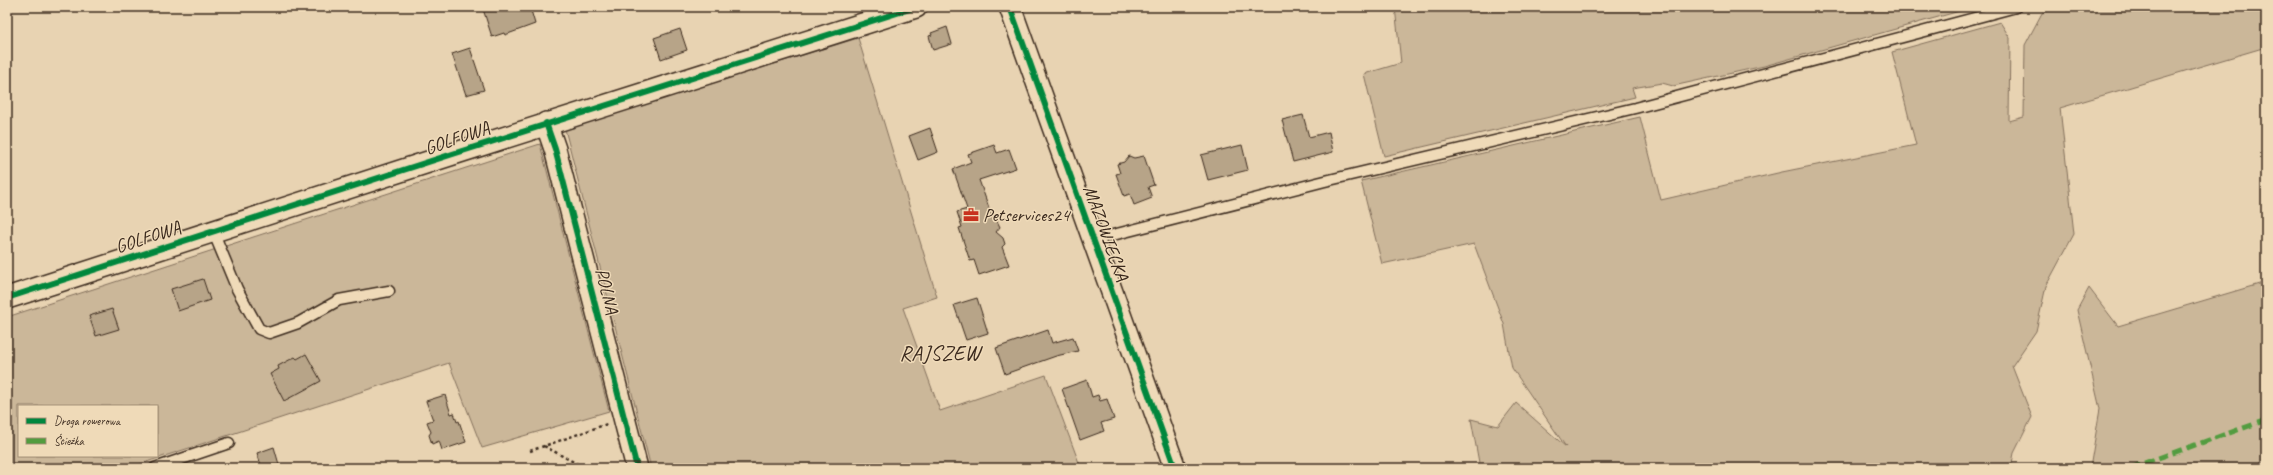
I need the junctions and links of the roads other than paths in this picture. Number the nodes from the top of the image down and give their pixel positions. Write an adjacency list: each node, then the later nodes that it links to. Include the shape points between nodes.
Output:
1 (916, 7): 4 (street, GOLFOWA)
2 (1010, 7): 6 (street, MAZOWIECKA)
3 (2016, 7): 6 (lane, via 1635,108 1333,179)
4 (546, 123): 5 (street, GOLFOWA, via 445,158); 11 (street, POLNA, via 555,149)
5 (213, 231): 7 (lane, via 237,289 259,329 270,333 298,323 339,300); 8 (street, GOLFOWA)
6 (1093, 240): 12 (street, MAZOWIECKA)
7 (389, 291)
8 (7, 298)
9 (229, 443): 10 (lane)
10 (155, 468)
11 (637, 468)
12 (1175, 468)

